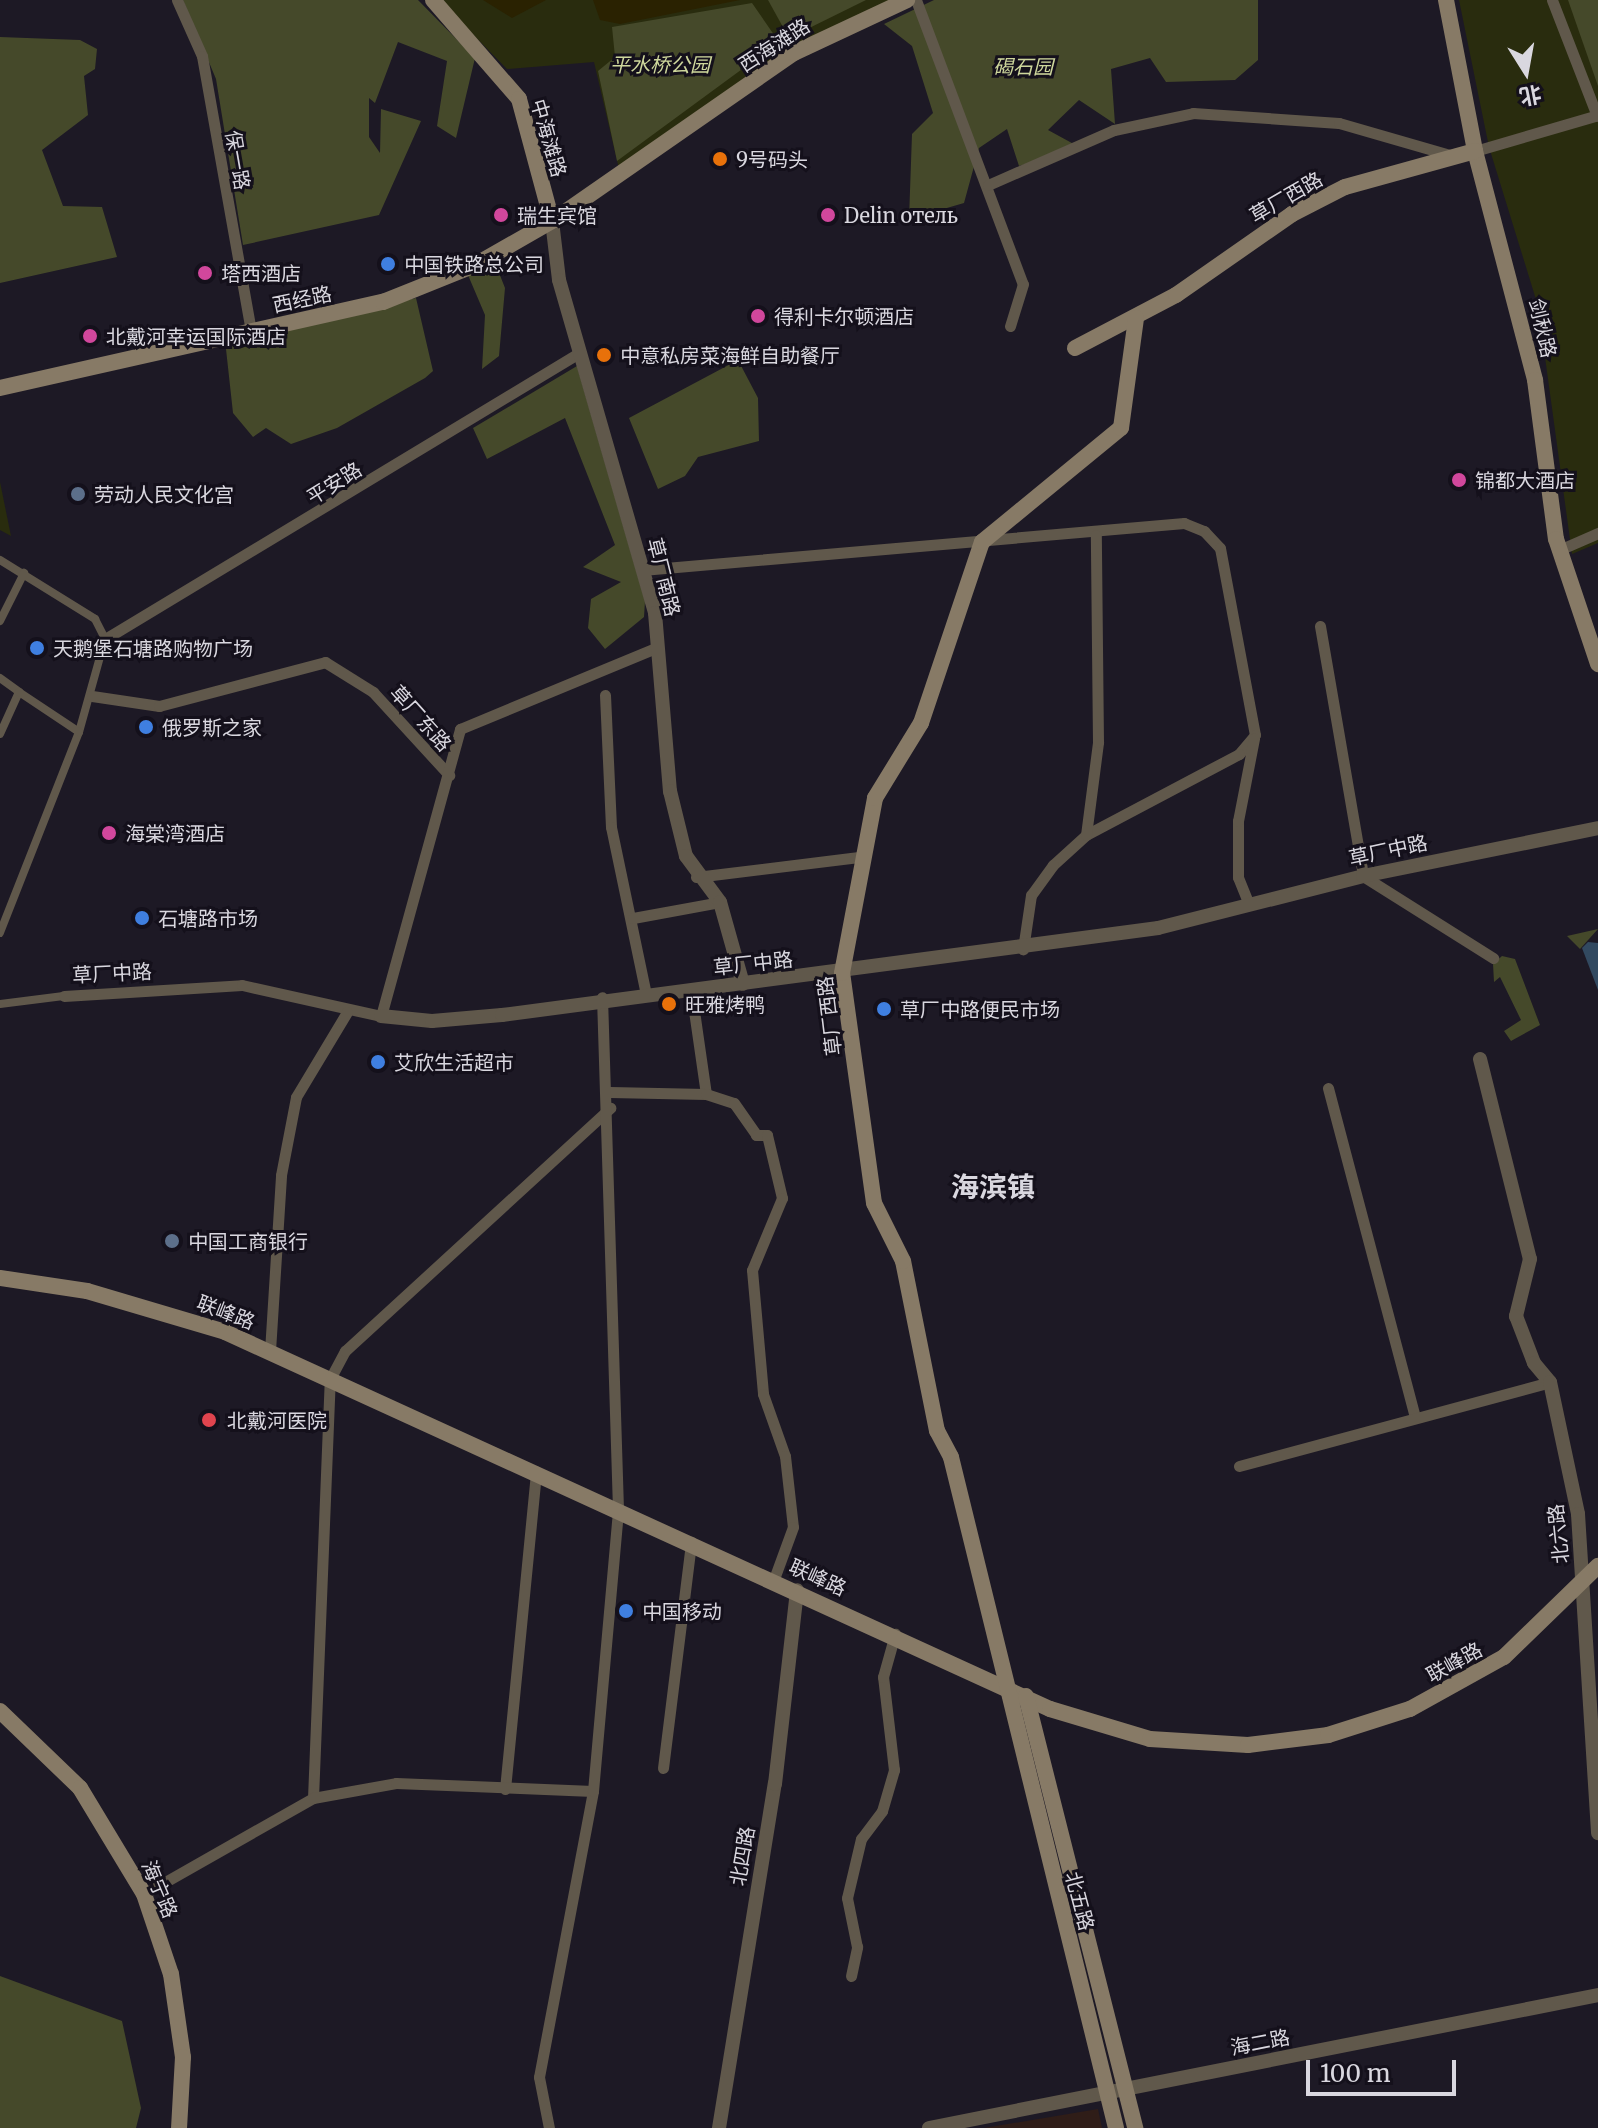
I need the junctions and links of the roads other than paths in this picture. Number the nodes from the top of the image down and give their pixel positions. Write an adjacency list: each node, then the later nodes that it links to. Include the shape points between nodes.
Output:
1 (177, 0): 14 (street, 保一路, via 202,56)
2 (433, 0): 11 (main road, 中海滩路, via 519,99)
3 (907, 0): 11 (main road, 西海滩路, via 794,53)
4 (916, 0): 10 (street)
5 (1446, 0): 8 (main road, 剑秋路)
6 (1552, 0): 7 (street)
7 (1597, 115): 8 (street)
8 (1475, 151): 9 (main road, 草厂西路); 21 (main road, 剑秋路, via 1535,380)
9 (1454, 156): 10 (street, via 1339,123 1193,113 1114,130); 12 (main road, 草厂西路, via 1357,183 1292,214)
10 (988, 185): 13 (street, via 1023,284)
11 (552, 221): 14 (main road, 西经路, via 475,265 383,302); 16 (street, 草厂南路)
12 (1136, 318): 15 (main road, 草厂西路); 20 (main road, via 1121,428)
13 (1010, 326)
14 (251, 330): 17 (main road, 西经路)
15 (1075, 348)
16 (579, 353): 23 (street, 草厂南路); 27 (street, 平安路)
17 (0, 388)
18 (1598, 533): 21 (street)
19 (1096, 535): 20 (street); 36 (street, via 1184,523 1220,548); 39 (street, via 1098,742)
20 (982, 542): 23 (street); 40 (main road, 草厂西路, via 921,723 875,798)
21 (1559, 550): 29 (main road, 剑秋路)
22 (0, 560): 24 (street)
23 (642, 570): 28 (street, 草厂南路)
24 (24, 573): 25 (street); 27 (street, via 95,619)
25 (0, 621)
26 (1320, 626): 41 (street)
27 (105, 639): 33 (street)
28 (658, 647): 37 (street, via 460,729); 42 (street, 草厂南路, via 670,791)
29 (1598, 664)
30 (0, 678): 31 (street)
31 (19, 692): 34 (street); 35 (street)
32 (605, 695): 46 (street, via 611,827 624,906)
33 (92, 696): 34 (street); 37 (street, 草厂东路, via 159,706 325,662 373,692)
34 (79, 732): 45 (street)
35 (0, 734)
36 (1255, 735): 39 (street, via 1239,754); 44 (street, via 1238,821 1238,877)
37 (449, 775): 58 (street)
38 (1598, 828): 41 (street, 草厂中路)
39 (1086, 835): 48 (street, via 1031,895)
40 (859, 857): 42 (street); 50 (main road, 草厂西路)
41 (1363, 876): 44 (street, 草厂中路); 49 (street)
42 (696, 877): 43 (street, 草厂南路)
43 (720, 902): 46 (street); 51 (street, 草厂南路)
44 (1248, 902): 48 (street, 草厂中路, via 1158,928)
45 (4, 908): 47 (street)
46 (633, 918): 53 (street)
47 (0, 933)
48 (1023, 949): 50 (street, 草厂中路)
49 (1493, 958)
50 (842, 973): 51 (street, 草厂中路); 78 (main road, 草厂西路, via 874,1203 903,1261 937,1431 951,1457)
51 (743, 984): 52 (street, 草厂中路)
52 (691, 990): 53 (street, 草厂中路); 62 (street)
53 (646, 994): 55 (street, 草厂中路)
54 (64, 996): 56 (street, 草厂中路); 57 (street, 草厂中路, via 242,985)
55 (602, 997): 58 (street, 草厂中路, via 460,1019); 61 (street)
56 (0, 1004)
57 (347, 1012): 58 (street, 草厂中路); 65 (street, via 296,1097 281,1175)
58 (381, 1016)
59 (1480, 1059): 67 (street, 北六路, via 1530,1259 1516,1316 1534,1363)
60 (1328, 1088): 68 (street)
61 (610, 1092): 62 (street); 63 (street)
62 (706, 1094): 74 (street, via 734,1103 756,1135 767,1135 782,1198 752,1270 763,1394 785,1456 793,1527)
63 (610, 1108): 66 (street, via 345,1351); 71 (street)
64 (0, 1278): 65 (main road, 联峰路, via 192,1319)
65 (270, 1351): 66 (main road, 联峰路)
66 (330, 1379): 70 (main road, 联峰路); 84 (street)
67 (1550, 1382): 68 (street); 75 (street, 北六路, via 1578,1514)
68 (1415, 1418): 69 (street)
69 (1239, 1466)
70 (536, 1472): 71 (main road, 联峰路); 82 (street)
71 (618, 1509): 72 (main road, 联峰路); 83 (street)
72 (691, 1542): 74 (main road, 联峰路); 81 (street)
73 (1598, 1566): 75 (main road, 联峰路)
74 (774, 1579): 76 (main road, 联峰路)
75 (1583, 1581): 79 (main road, 联峰路, via 1504,1657 1410,1709 1328,1735 1248,1745 1150,1739); 85 (street, 北六路)
76 (797, 1590): 77 (main road, 联峰路); 93 (street, 北四路, via 775,1784)
77 (895, 1634): 78 (main road, 联峰路); 87 (street, via 883,1677 894,1770 882,1811 861,1839 847,1898 857,1947)
78 (1006, 1684): 79 (main road, 联峰路); 90 (main road, 北五路)
79 (1026, 1696): 89 (main road, 北五路)
80 (0, 1711): 86 (main road, 海宁路, via 80,1788)
81 (663, 1768)
82 (505, 1789): 83 (street); 84 (street, via 396,1783)
83 (593, 1791): 92 (street, via 539,2077)
84 (313, 1798): 86 (street)
85 (1598, 1833)
86 (144, 1894): 91 (main road, 海宁路, via 171,1974 183,2057)
87 (851, 1976)
88 (1598, 1995): 89 (street, 海二路)
89 (1127, 2089): 90 (street, 海二路); 96 (main road, 北五路)
90 (1108, 2093): 94 (street, 海二路); 95 (main road, 北五路)
91 (179, 2128)
92 (549, 2128)
93 (719, 2128)
94 (929, 2128)
95 (1116, 2128)
96 (1135, 2128)

